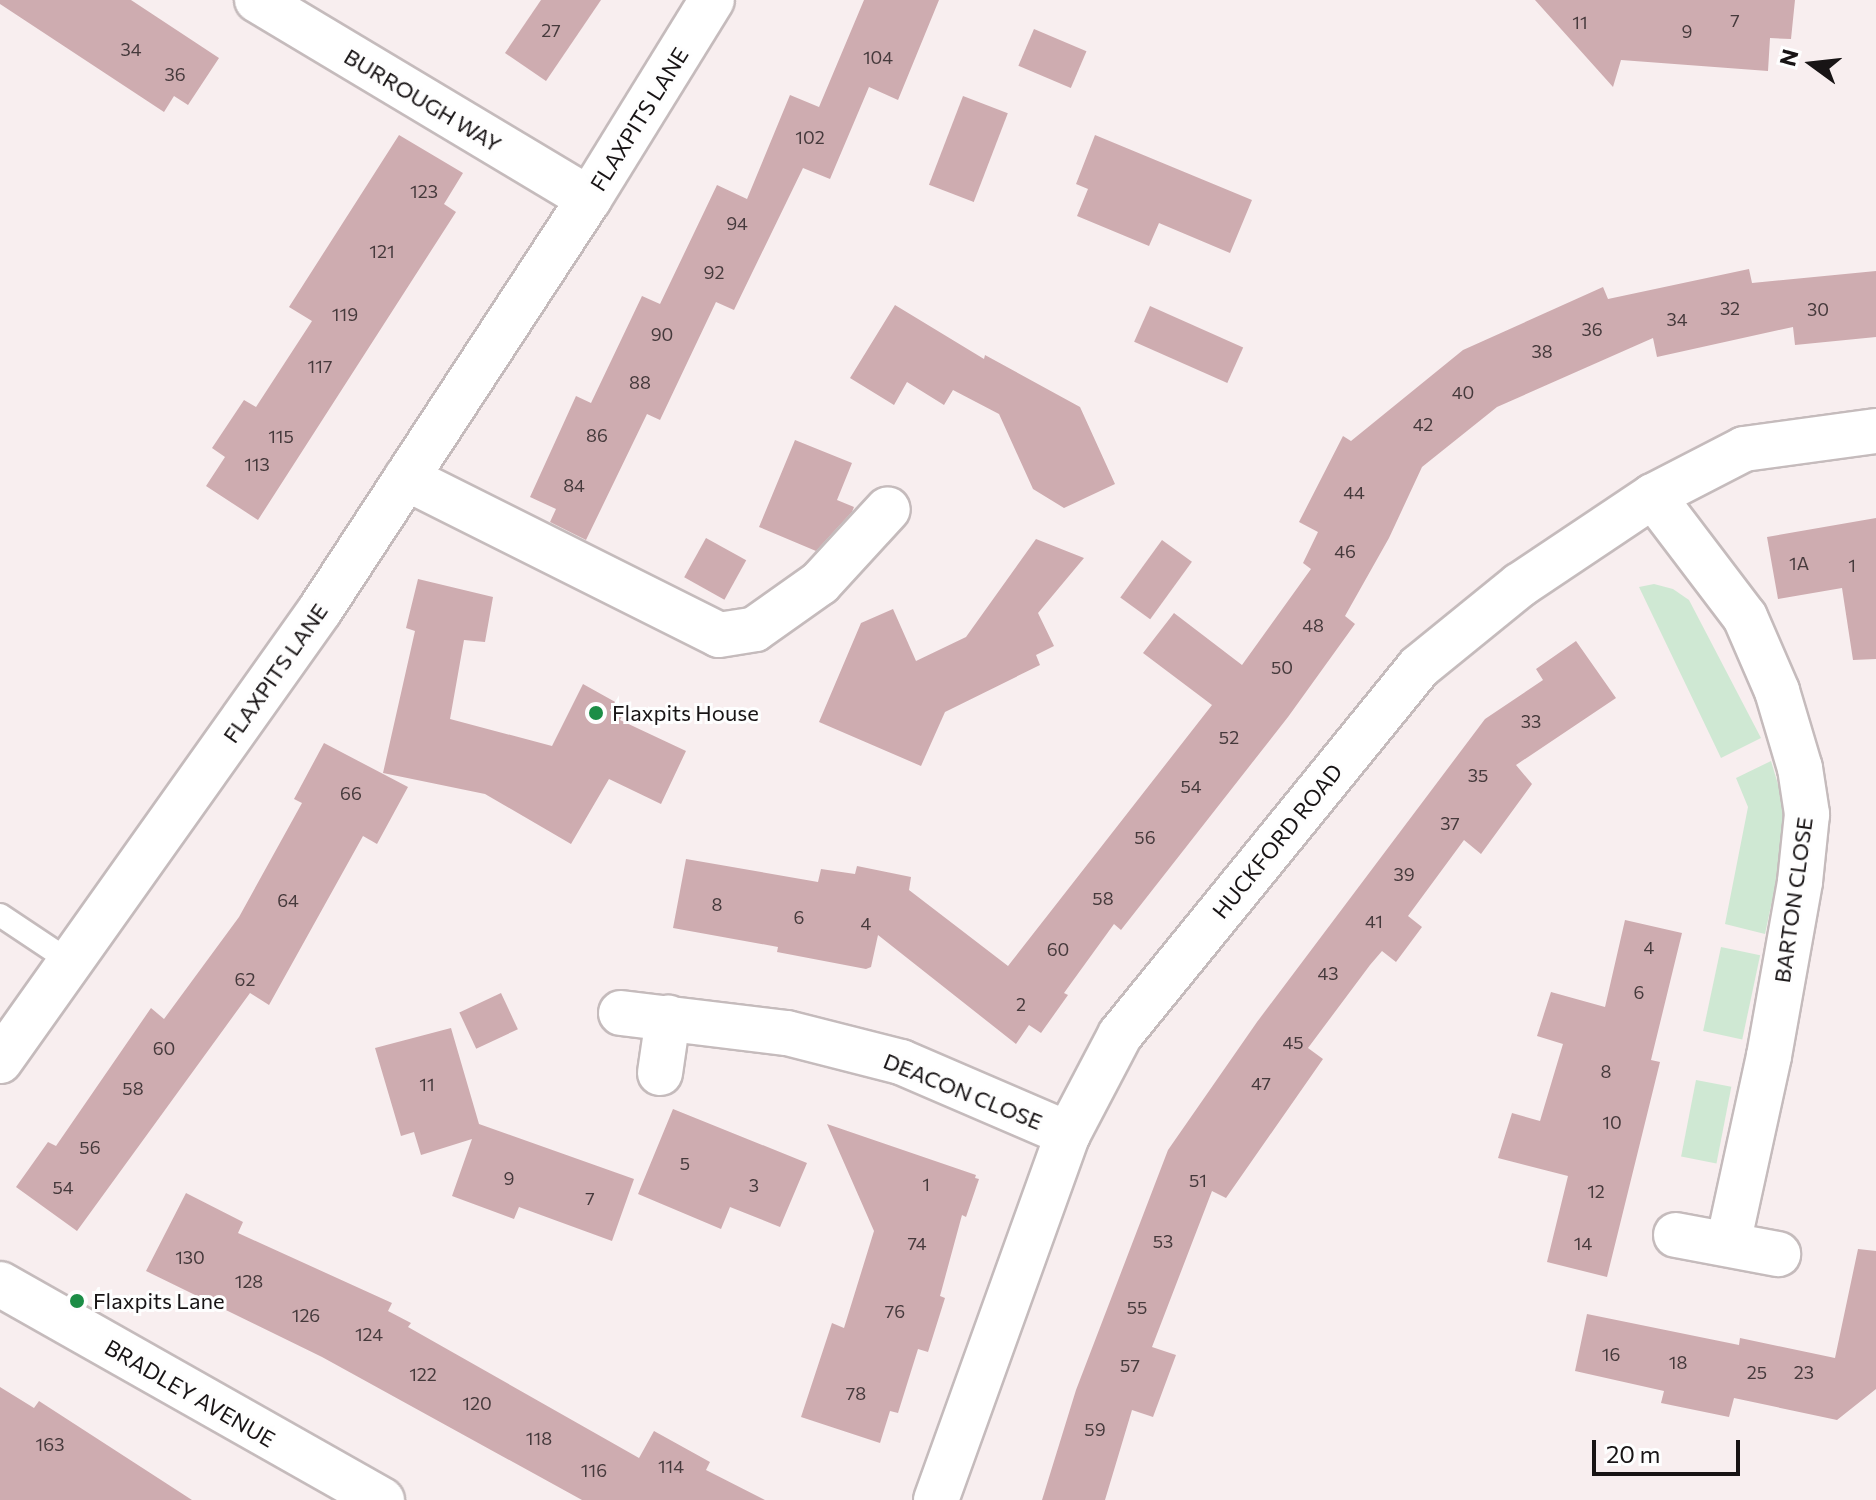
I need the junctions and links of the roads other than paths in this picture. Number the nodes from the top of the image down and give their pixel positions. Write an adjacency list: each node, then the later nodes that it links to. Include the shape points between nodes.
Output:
1 (257, 0): 3 (street, BURROUGH WAY)
2 (712, 0): 3 (street, FLAXPITS LANE)
3 (589, 199): 5 (street, FLAXPITS LANE)
4 (1876, 431): 6 (street, HUCKFORD ROAD, via 1744,449)
5 (406, 478): 7 (street, via 719,635 755,629 820,583); 9 (street, FLAXPITS LANE, via 320,610)
6 (1653, 496): 14 (street, HUCKFORD ROAD, via 1520,585 1419,667 1120,1035); 16 (street, BARTON CLOSE, via 1745,617 1777,691 1800,768 1807,814 1772,1042)
7 (888, 509)
8 (0, 915): 9 (lane)
9 (72, 963): 12 (street, FLAXPITS LANE)
10 (621, 1013): 11 (street, DEACON CLOSE)
11 (668, 1018): 13 (street); 14 (street, DEACON CLOSE, via 787,1033 901,1062)
12 (0, 1061)
13 (660, 1073)
14 (1068, 1134): 20 (street, HUCKFORD ROAD)
15 (1676, 1235): 16 (street)
16 (1728, 1244): 17 (street)
17 (1778, 1254)
18 (0, 1284): 19 (street, BRADLEY AVENUE)
19 (382, 1500)
20 (936, 1500)

